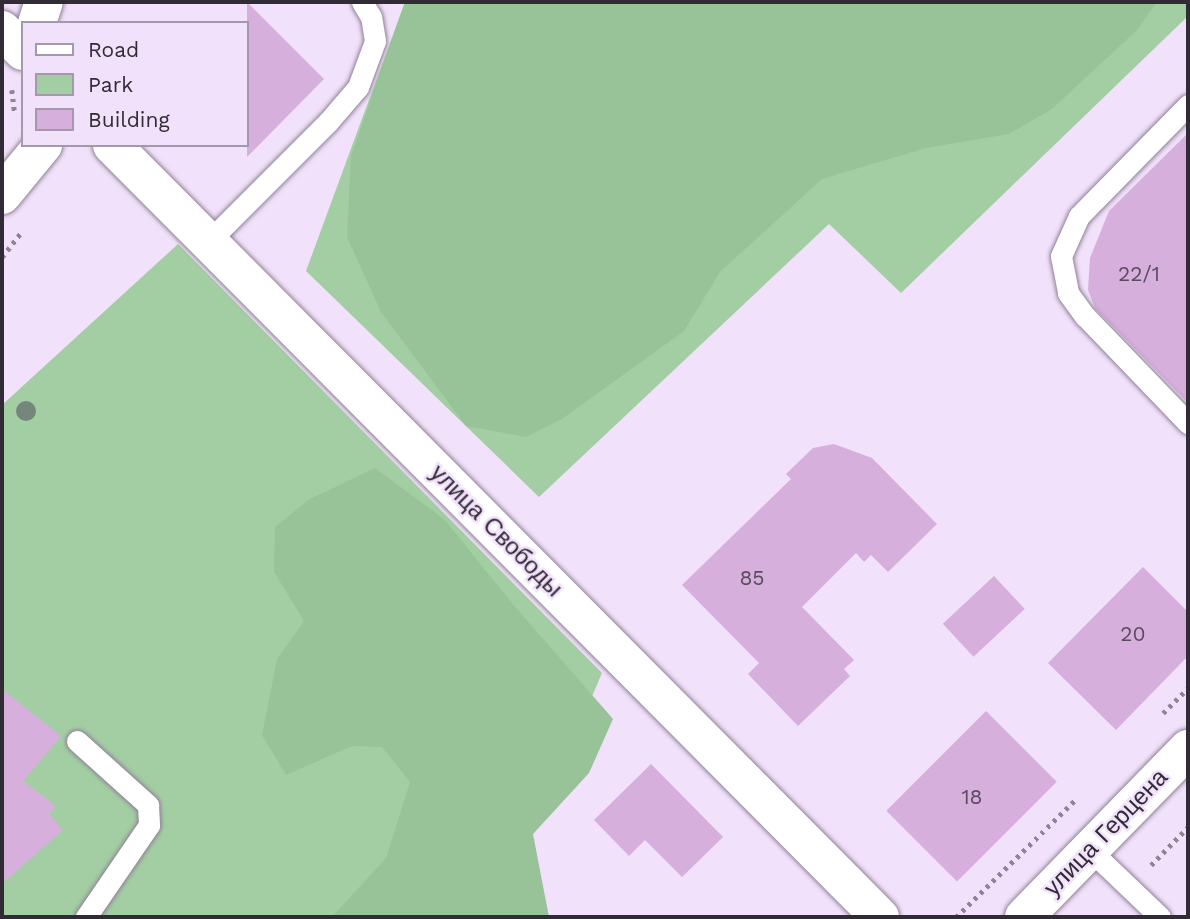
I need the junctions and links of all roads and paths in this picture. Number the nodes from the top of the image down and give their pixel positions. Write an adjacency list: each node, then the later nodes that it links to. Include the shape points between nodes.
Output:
1 (44, 2): 3 (street)
2 (362, 2): 10 (lane, via 371,17 375,41 358,87)
3 (38, 21)
4 (2, 30): 5 (street)
5 (21, 49)
6 (1188, 105): 11 (lane, via 1079,216 1061,256 1068,293 1085,316)
7 (41, 147): 9 (street)
8 (115, 147): 10 (street, улица Свободы)
9 (2, 194)
10 (208, 242): 19 (street, улица Свободы)
11 (1188, 423)
12 (1188, 688): 13 (path)
13 (1159, 717)
14 (77, 741): 18 (lane, via 148,805 149,825)
15 (1184, 763): 17 (street, улица Герцена)
16 (1081, 794): 20 (path)
17 (1090, 850): 21 (street, улица Герцена); 22 (lane)
18 (86, 917)
19 (880, 917)
20 (956, 917)
21 (1024, 917)
22 (1160, 917)

